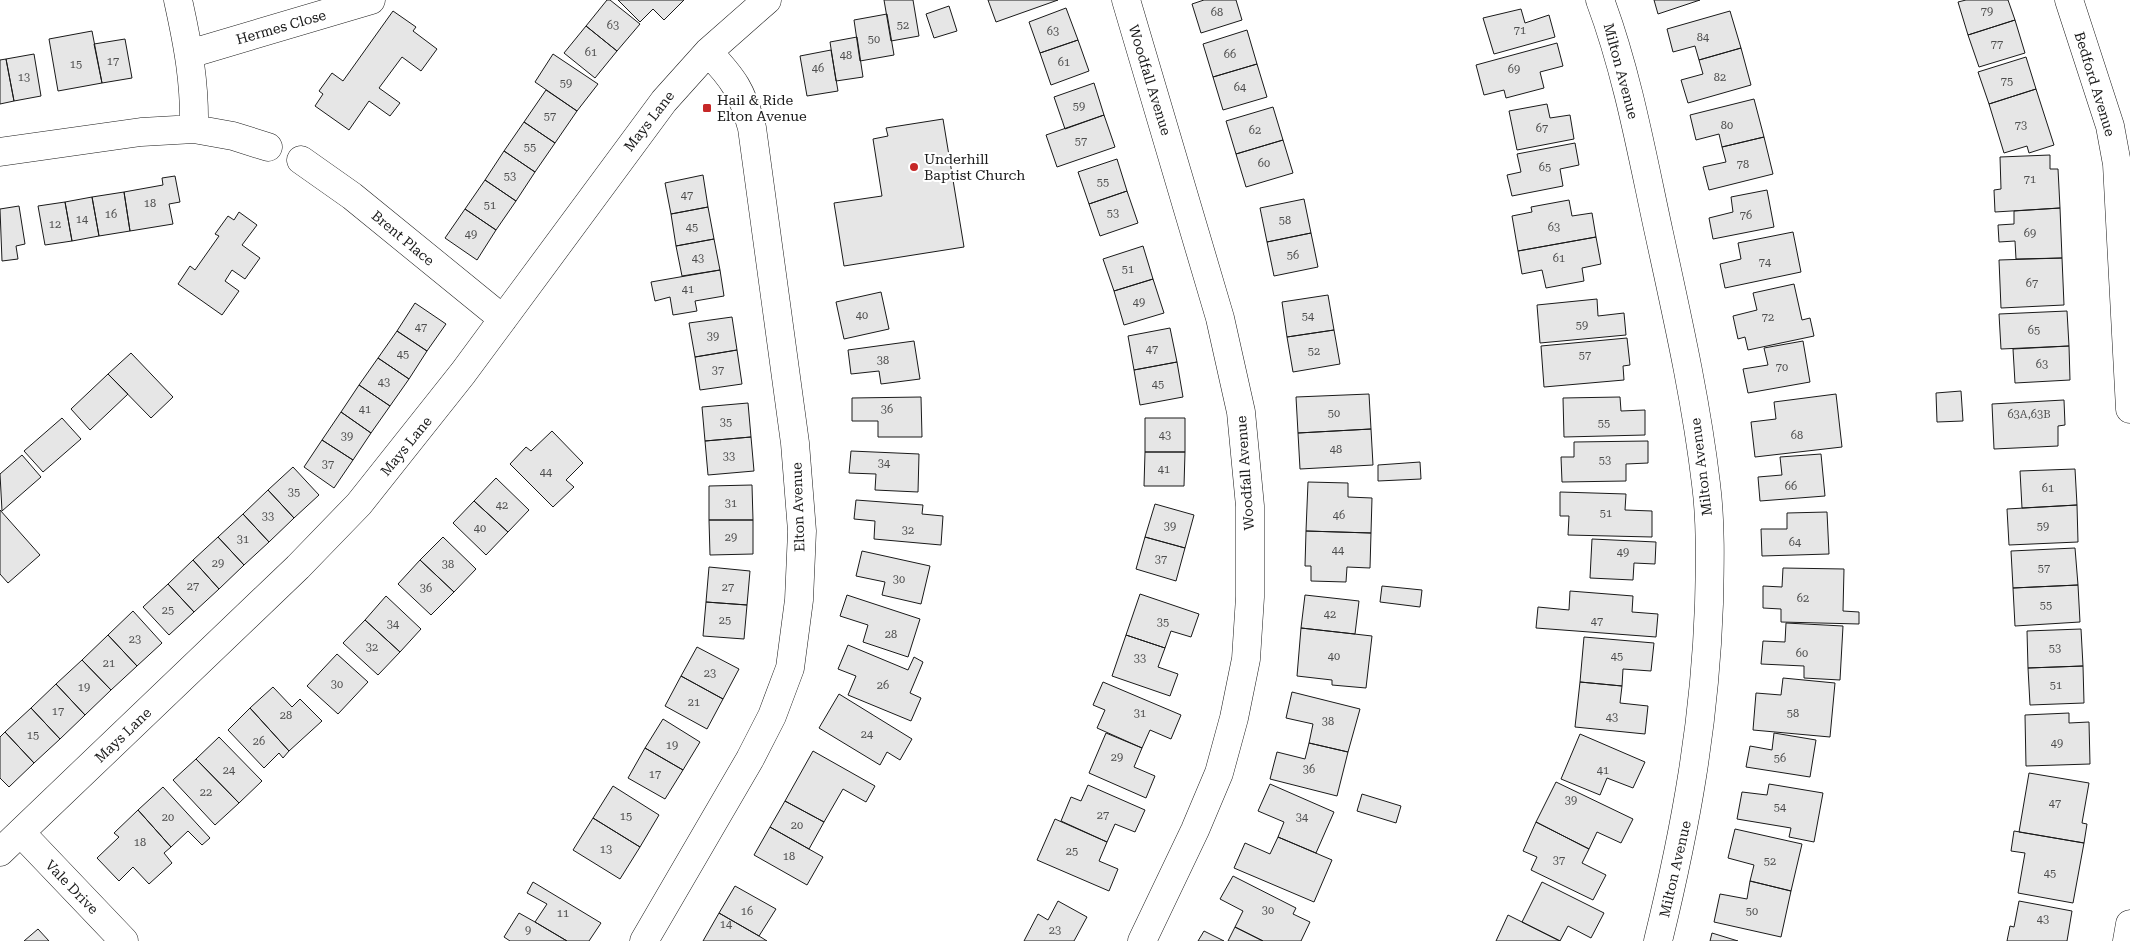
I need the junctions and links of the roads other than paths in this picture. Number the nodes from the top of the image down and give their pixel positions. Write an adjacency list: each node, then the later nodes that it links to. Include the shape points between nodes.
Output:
1 (178, 0): 8 (street)
2 (371, 0): 8 (street, Hermes Close)
3 (767, 0): 7 (street, Mays Lane)
4 (1126, 0): 20 (street, Woodfall Avenue, via 1220,318 1241,412 1250,506 1246,659 1234,718 1219,773)
5 (1600, 0): 21 (street, Milton Avenue, via 1613,34 1635,122 1690,383 1706,485 1710,559 1708,642 1701,724 1689,806)
6 (2069, 0): 14 (street, Bedford Avenue, via 2110,126 2117,164)
7 (708, 52): 13 (street, Mays Lane, via 664,100); 19 (street, Elton Avenue, via 729,75 744,100 752,128 795,443 802,531 799,600 790,668 772,716)
8 (190, 54): 9 (street, via 195,94)
9 (194, 129): 10 (street); 11 (street, via 141,132)
10 (268, 147)
11 (0, 152)
12 (301, 160): 13 (street, Brent Place, via 352,196)
13 (502, 319): 15 (street, Mays Lane, via 359,504 298,567)
14 (2130, 409)
15 (21, 833): 16 (street, Mays Lane); 18 (street, Vale Drive)
16 (0, 852)
17 (2130, 924): 22 (street)
18 (124, 941)
19 (644, 941)
20 (1142, 941)
21 (1658, 941)
22 (2127, 941)

